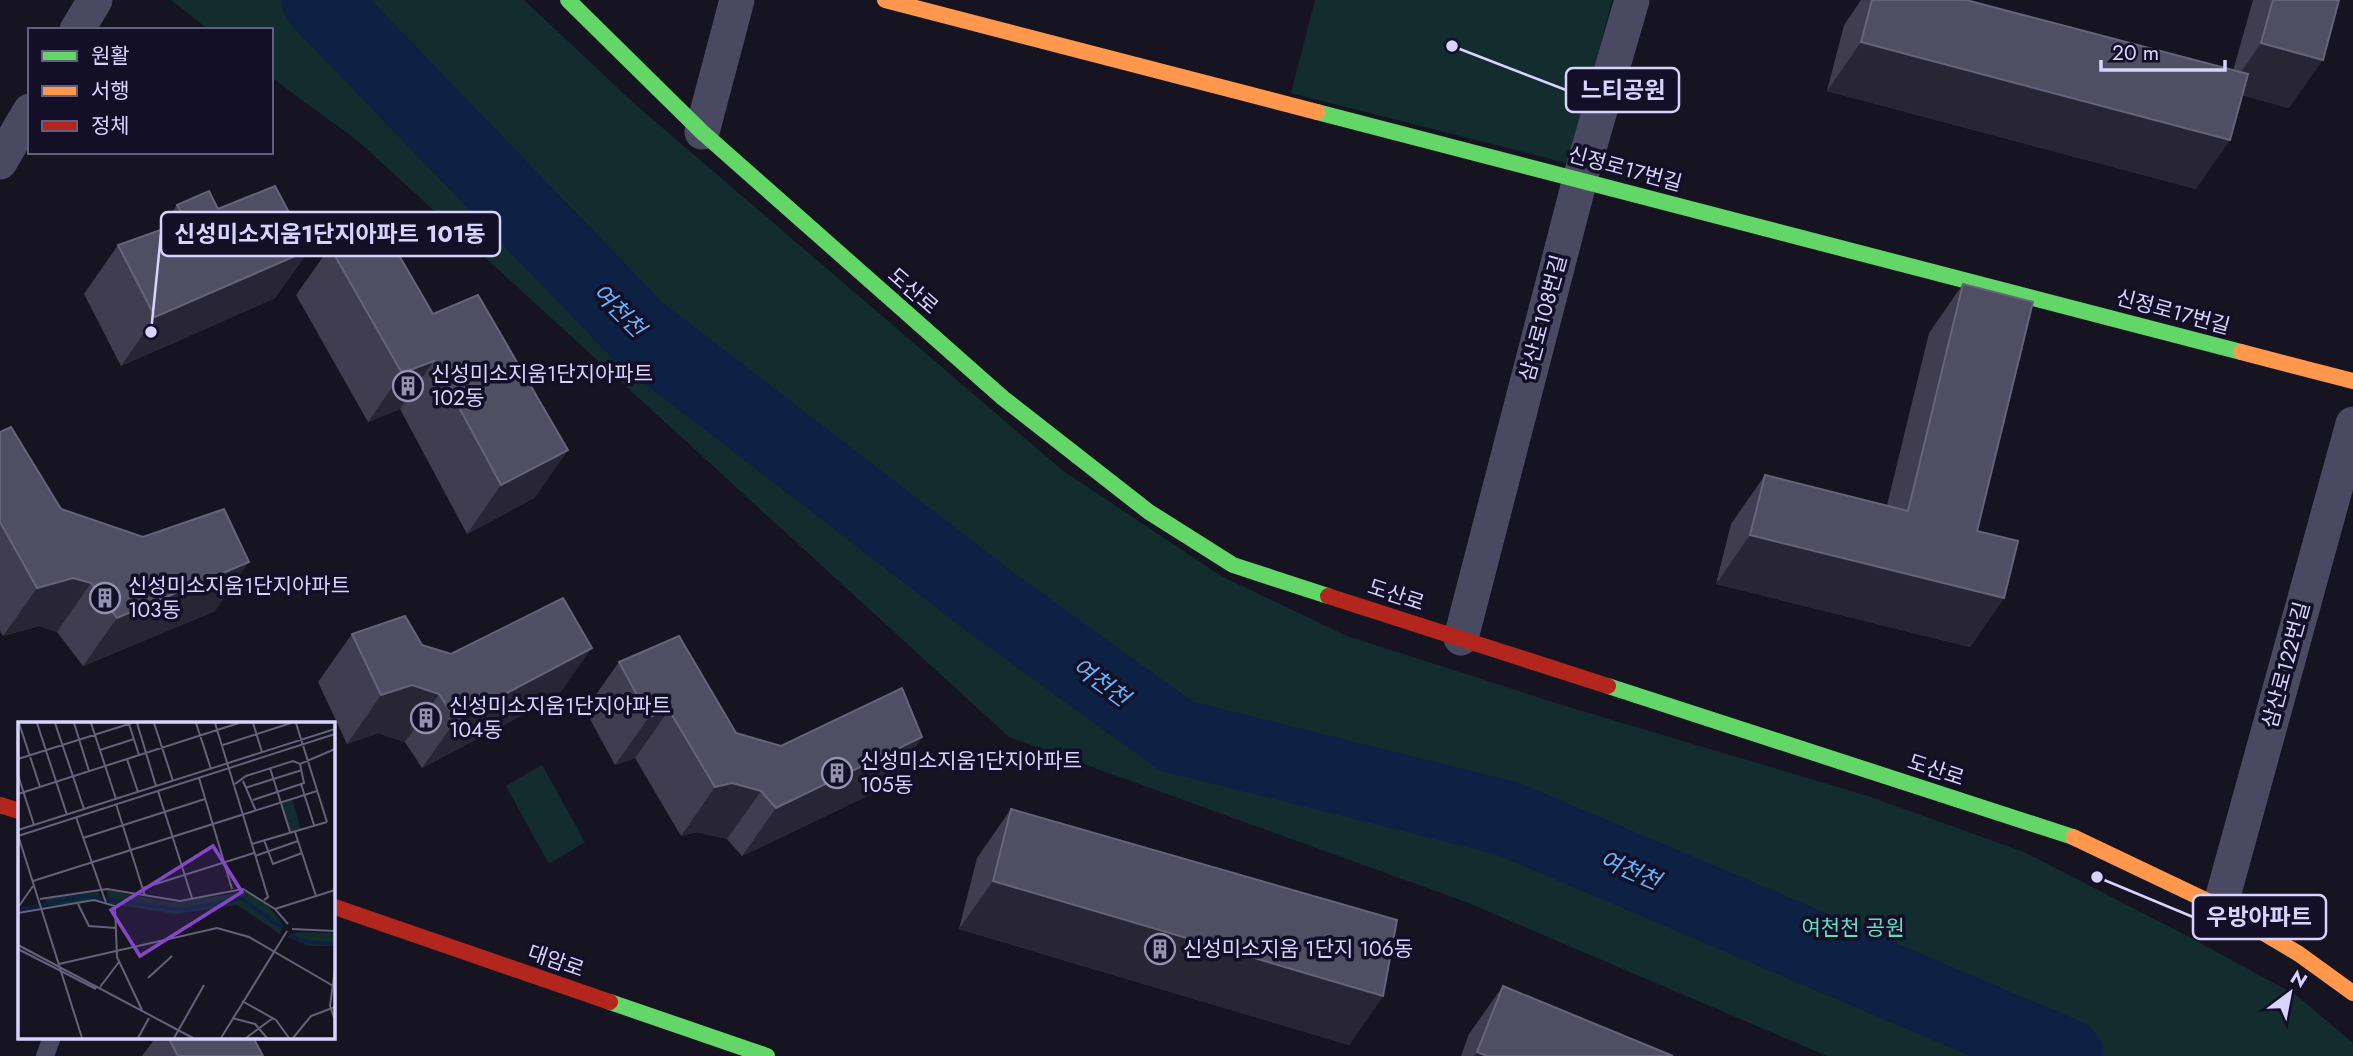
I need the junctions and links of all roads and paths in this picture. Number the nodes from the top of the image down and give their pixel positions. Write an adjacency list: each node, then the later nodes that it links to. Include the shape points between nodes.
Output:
1 (94, 0): 6 (street)
2 (568, 0): 8 (main road, 도산로)
3 (737, 0): 8 (street)
4 (885, 0): 10 (main road, 신정로17번길)
5 (1632, 0): 10 (street, 삼산로108번길)
6 (78, 28)
7 (28, 114): 9 (street)
8 (702, 132): 13 (main road, 도산로, via 1003,398 1149,512 1233,565)
9 (0, 162)
10 (1580, 179): 11 (main road, 신정로17번길); 13 (street, 삼산로108번길)
11 (2353, 381)
12 (2353, 424): 17 (street, 삼산로122번길)
13 (1461, 638): 17 (main road, 도산로, via 2067,834)
14 (0, 805): 15 (main road)
15 (18, 811)
16 (334, 907): 21 (main road, 대암로)
17 (2220, 907): 18 (main road, 도산로)
18 (2353, 993)
19 (52, 1038): 20 (lane)
20 (45, 1056)
21 (767, 1056)

